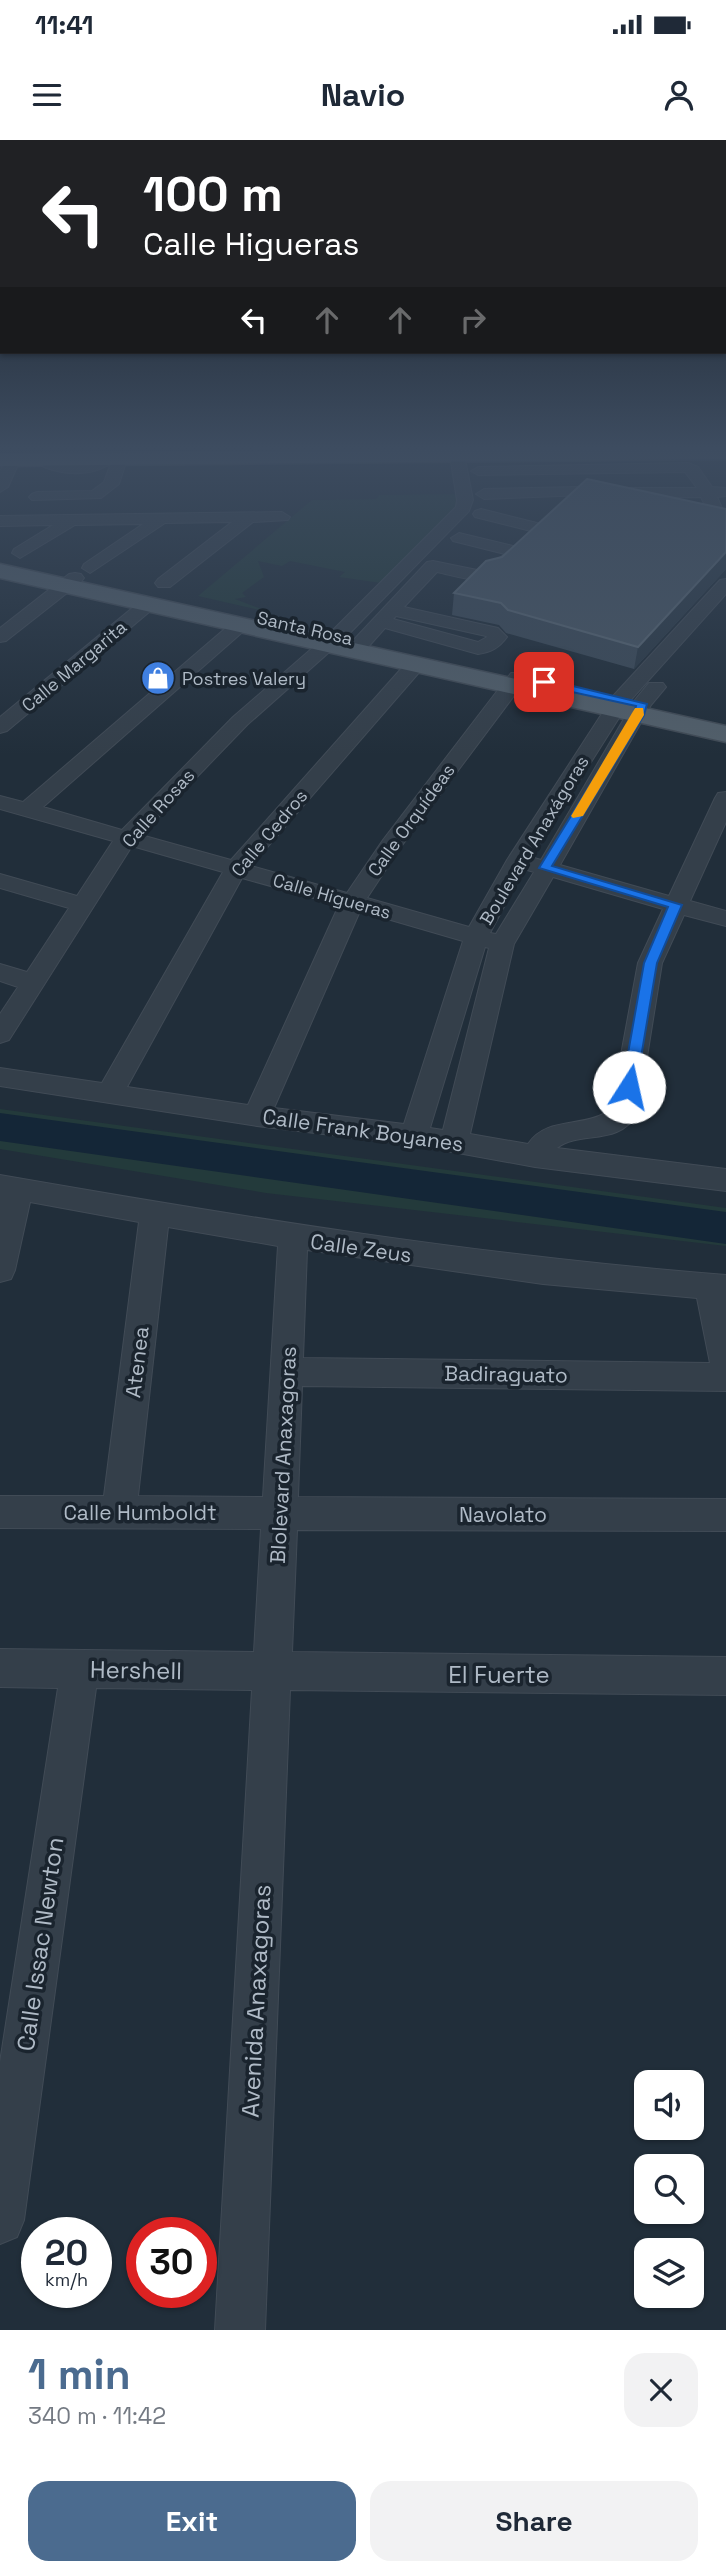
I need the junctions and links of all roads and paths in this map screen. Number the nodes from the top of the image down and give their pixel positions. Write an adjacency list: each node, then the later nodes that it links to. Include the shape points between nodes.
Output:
1 (115, 551): 9 (street)
2 (204, 551): 10 (street)
3 (424, 551): 17 (street, Calle Rosas)
4 (446, 551): 7 (street)
5 (515, 551): 7 (street, via 483,576)
6 (10, 557): 9 (main road, Santa Rosa)
7 (433, 566): 14 (street)
8 (0, 571): 9 (main road)
9 (77, 578): 12 (main road); 16 (street); 17 (main road, Santa Rosa)
10 (164, 583)
11 (726, 584): 13 (street, Boulevard Anaxágoras)
12 (148, 604): 15 (main road); 22 (street, Calle Margarita)
13 (722, 604): 20 (street, Boulevard Anaxágoras)
14 (387, 616): 14 (street, via 478,648 487,647 498,636); 17 (street)
15 (240, 625): 17 (main road); 26 (street)
16 (0, 637)
17 (345, 643): 18 (main road); 19 (main road); 27 (street, Calle Rosas, via 240,721)
18 (415, 665): 19 (main road); 30 (street, Calle Cedros)
19 (514, 682): 20 (main road); 32 (street, Calle Orquídeas)
20 (629, 707): 21 (main road); 23 (main road); 28 (street, Boulevard Anaxágoras); 29 (street, Boulevard Anaxágoras)
21 (726, 722)
22 (0, 727)
23 (726, 734)
24 (726, 798): 34 (street)
25 (0, 803): 26 (street, Calle Higueras)
26 (27, 810): 27 (street, Calle Higueras)
27 (127, 837): 30 (street, Calle Higueras); 33 (street, Calle Rosas)
28 (518, 860): 29 (street); 36 (street, Boulevard Anaxágoras)
29 (545, 868): 34 (street); 37 (street, Boulevard Anaxágoras)
30 (236, 869): 32 (street, Calle Higueras); 42 (street, Calle Cedros)
31 (0, 881): 33 (street)
32 (352, 903): 36 (street, Calle Higueras); 43 (street, Calle Orquídeas)
33 (83, 905): 39 (street, Calle Rosas)
34 (675, 905): 35 (street); 46 (street, via 650,963 624,1112 601,1129 554,1135 541,1142)
35 (726, 919)
36 (476, 936): 37 (street, Calle Higueras); 44 (street, Boulevard Anaxágoras)
37 (502, 944): 45 (street, Boulevard Anaxágoras)
38 (0, 972): 39 (street)
39 (33, 983): 40 (street, Calle Rosas)
40 (0, 1034)
41 (0, 1077): 42 (street, Calle Frank Boyanes)
42 (110, 1093): 43 (street, Calle Frank Boyanes)
43 (257, 1116): 44 (street, Calle Frank Boyanes)
44 (414, 1135): 45 (street, Calle Frank Boyanes)
45 (454, 1142): 46 (street, Calle Frank Boyanes)
46 (535, 1156): 47 (street, Calle Frank Boyanes)
47 (726, 1180)
48 (9, 1187): 49 (street, Calle Zeus); 51 (street)
49 (155, 1213): 50 (street, Calle Zeus); 57 (street, Atenea)
50 (293, 1238): 52 (street, Calle Zeus, via 463,1262); 54 (street, Blolevard Anaxagoras)
51 (0, 1270)
52 (718, 1287): 53 (street)
53 (726, 1363)
54 (287, 1372): 55 (street, Badiraguato); 58 (street, Blolevard Anaxagoras)
55 (726, 1377)
56 (0, 1511): 57 (street, Calle Humboldt)
57 (119, 1512): 58 (street, Calle Humboldt)
58 (280, 1513): 59 (street, Navolato); 62 (street, Blolevard Anaxagoras)
59 (726, 1515)
60 (0, 1668): 61 (street, Hershell)
61 (80, 1668): 62 (street, Hershell); 64 (street, Calle Issac Newton)
62 (272, 1672): 63 (street, El Fuerte); 65 (street, Avenida Anaxagoras)
63 (726, 1676)
64 (0, 2220)
65 (240, 2330)

